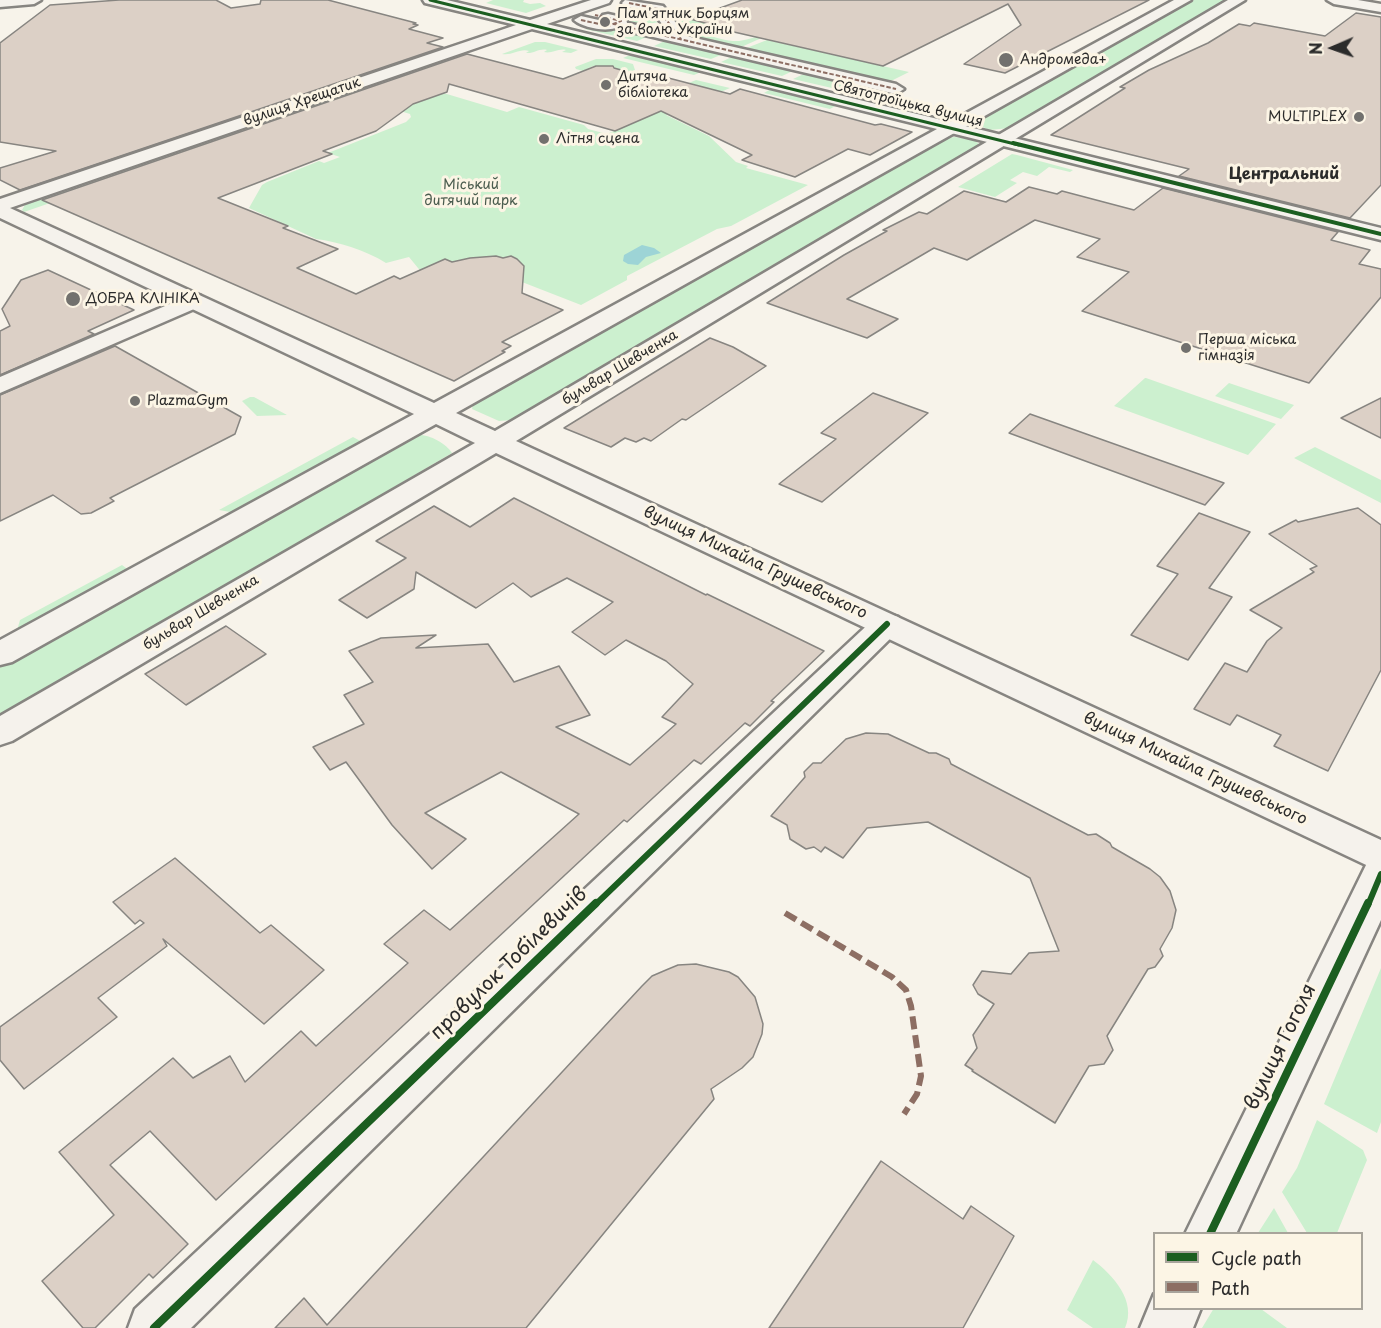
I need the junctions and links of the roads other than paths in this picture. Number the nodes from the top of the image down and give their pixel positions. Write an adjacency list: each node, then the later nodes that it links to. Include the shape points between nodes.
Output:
1 (34, 0): 7 (main road)
2 (430, 0): 11 (main road, Святотроїцька вулиця)
3 (604, 0): 11 (main road, вулиця Хрещатик)
4 (1184, 0): 14 (main road)
5 (1238, 0): 15 (main road, бульвар Шевченка)
6 (1334, 0): 9 (main road)
7 (0, 3)
8 (629, 3): 12 (main road, via 658,9)
9 (1381, 8)
10 (588, 17): 12 (main road, Святотроїцька вулиця, via 608,26 614,24)
11 (530, 25): 14 (main road, Святотроїцька вулиця); 16 (main road, вулиця Хрещатик)
12 (681, 39): 13 (main road, Святотроїцька вулиця)
13 (896, 89)
14 (953, 128): 15 (main road, Святотроїцька вулиця); 21 (main road)
15 (1003, 140): 18 (main road, Святотроїцька вулиця); 22 (main road, бульвар Шевченка)
16 (0, 205)
17 (0, 211): 19 (main road, вулиця Михайла Грушевського)
18 (1381, 234)
19 (193, 301): 20 (main road); 21 (main road, вулиця Михайла Грушевського)
20 (0, 386)
21 (435, 414): 22 (main road, вулиця Михайла Грушевського); 24 (main road)
22 (495, 442): 23 (main road, вулиця Михайла Грушевського); 25 (main road, бульвар Шевченка)
23 (887, 624): 26 (main road, вулиця Михайла Грушевського); 30 (main road, провулок Тобілевичів)
24 (0, 654)
25 (0, 732)
26 (1381, 858)
27 (1381, 874): 28 (main road, вулиця Гоголя)
28 (1210, 1232)
29 (1174, 1310): 31 (main road)
30 (154, 1328)
31 (1166, 1328)

